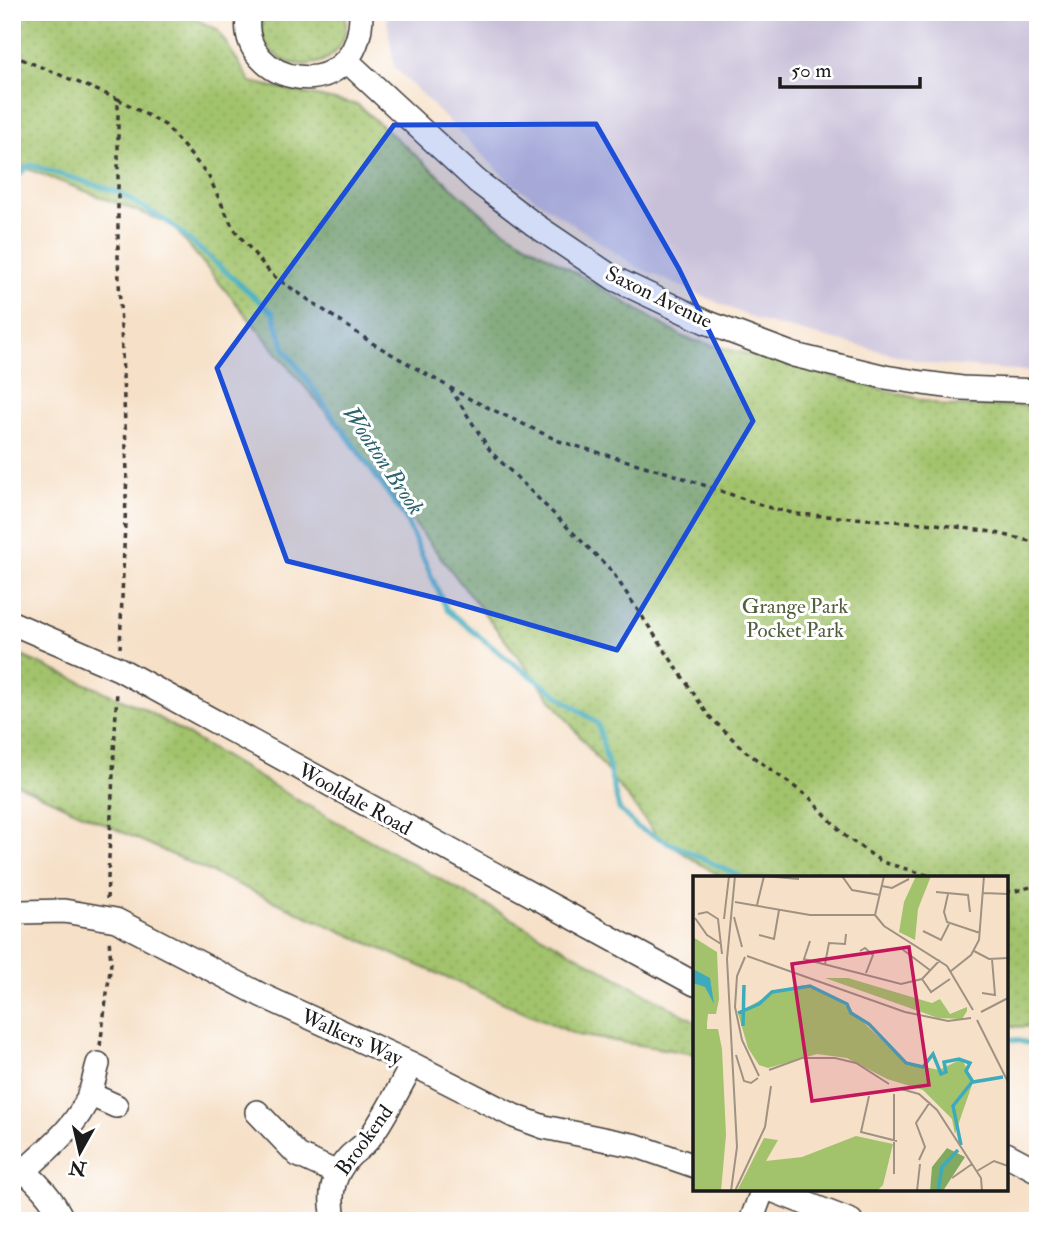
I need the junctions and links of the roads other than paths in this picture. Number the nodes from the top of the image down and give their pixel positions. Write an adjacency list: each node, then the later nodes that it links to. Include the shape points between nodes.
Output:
1 (249, 12): 3 (street, via 250,38 259,56 282,74 301,79 324,76)
2 (361, 12): 3 (street, via 361,32)
3 (347, 61): 4 (street, Saxon Avenue, via 478,182 615,279 706,322 794,355 910,381)
4 (1038, 391)
5 (12, 623): 7 (street, Wooldale Road, via 119,669)
6 (12, 915): 9 (street, Walkers Way, via 64,911 116,920 261,995)
7 (693, 983)
8 (98, 1063): 10 (street)
9 (412, 1064): 14 (street, Walkers Way, via 544,1128 637,1146); 17 (street, Brookend, via 369,1140)
10 (89, 1094): 11 (street); 15 (street, via 64,1134)
11 (116, 1106)
12 (257, 1112): 17 (street, via 298,1154)
13 (1008, 1155): 16 (street)
14 (693, 1165)
15 (18, 1167): 20 (street, via 57,1206)
16 (1038, 1171)
17 (337, 1172): 21 (street, Brookend, via 331,1194)
18 (762, 1191): 22 (street)
19 (774, 1191): 23 (street)
20 (63, 1221)
21 (335, 1221)
22 (751, 1221)
23 (851, 1221)

